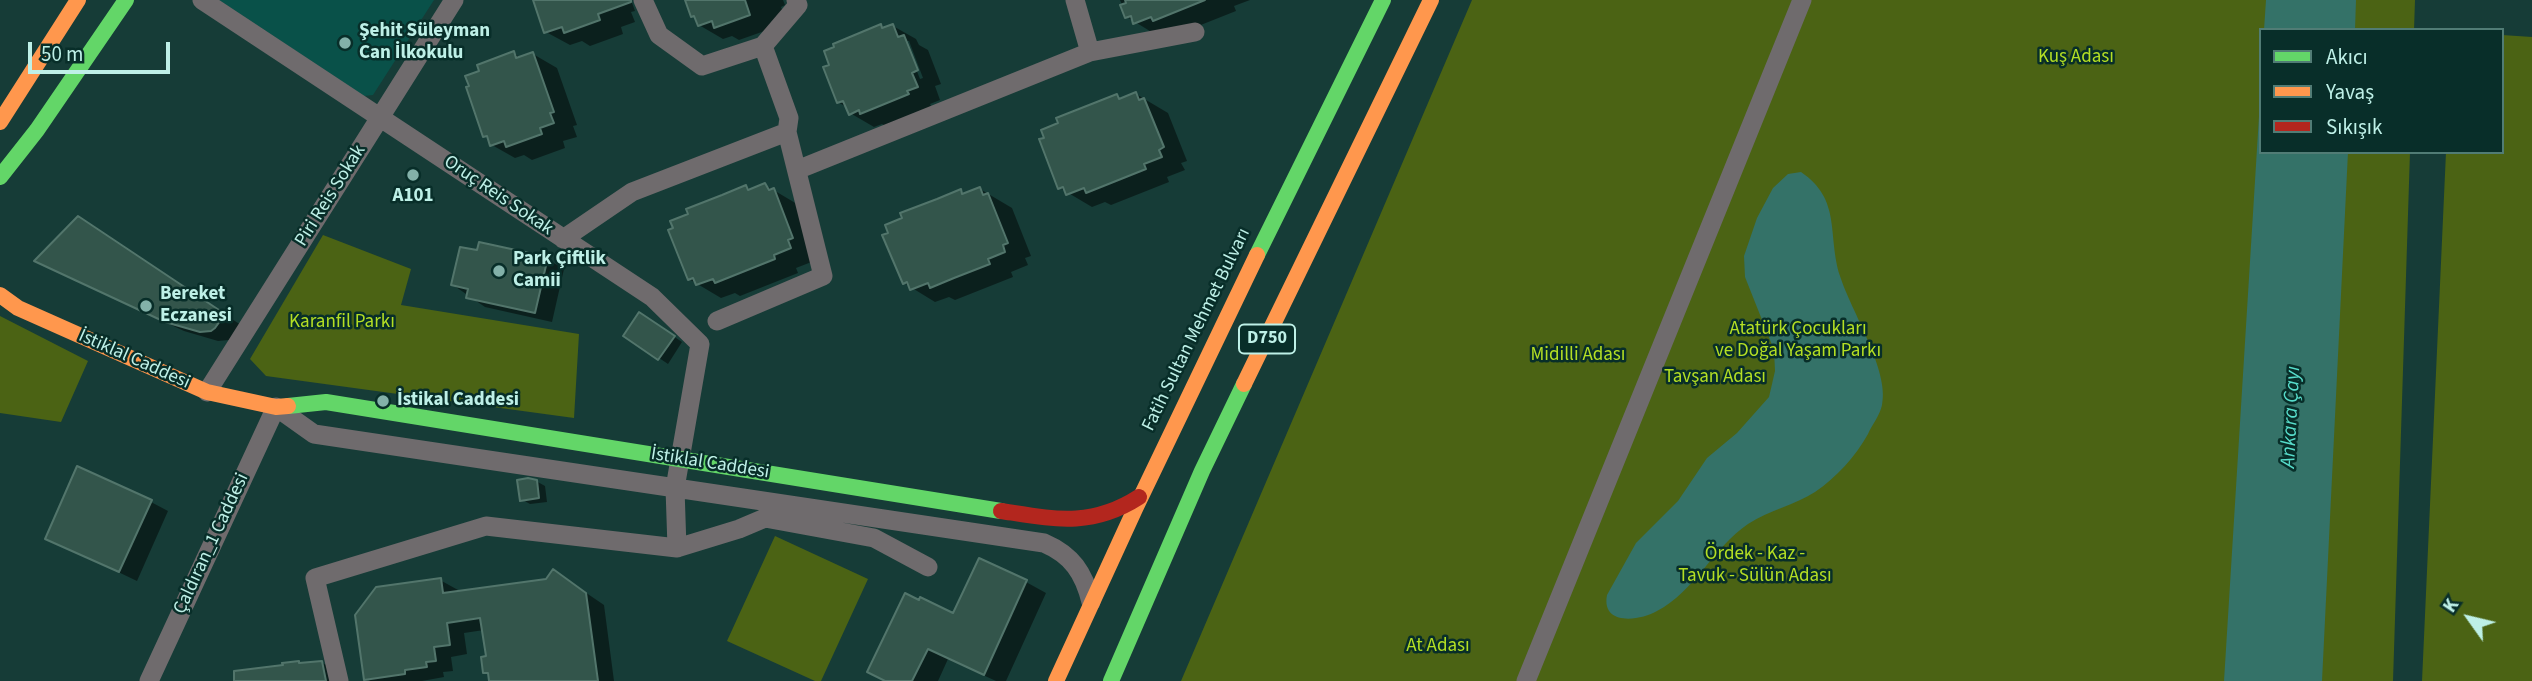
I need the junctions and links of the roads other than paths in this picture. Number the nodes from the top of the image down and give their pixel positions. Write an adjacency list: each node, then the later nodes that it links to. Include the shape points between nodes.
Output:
1 (78, 0): 15 (main road)
2 (126, 0): 18 (main road)
3 (202, 0): 14 (street, Oruç Reis Sokak)
4 (454, 0): 14 (street, Piri Reis Sokak)
5 (643, 0): 12 (street, via 659,35 702,66)
6 (796, 0): 12 (street, via 798,5)
7 (1075, 0): 13 (street)
8 (1383, 0): 26 (main road, Fatih Sultan Mehmet Bulvarı / D750)
9 (1431, 0): 33 (main road, D750, via 1202,471)
10 (1802, 0): 34 (street)
11 (1195, 32): 13 (street)
12 (763, 46): 16 (street, via 789,118)
13 (1090, 52): 17 (street)
14 (381, 117): 19 (street, Oruç Reis Sokak); 22 (street, Piri Reis Sokak)
15 (0, 122)
16 (788, 132): 17 (street); 19 (street, via 632,192)
17 (797, 170): 21 (street, via 823,276)
18 (0, 177)
19 (563, 239): 24 (street, Oruç Reis Sokak, via 652,297 699,344)
20 (0, 295): 22 (main road, İstiklal Caddesi, via 19,308)
21 (716, 321)
22 (207, 392): 23 (main road, İstiklal Caddesi)
23 (276, 407): 24 (main road, İstiklal Caddesi, via 326,402); 25 (street, İstiklal Caddesi, via 314,434); 30 (street, Çaldıran_1 Caddesi)
24 (682, 460): 25 (street, Oruç Reis Sokak); 26 (main road, İstiklal Caddesi, via 1076,521 1122,509)
25 (675, 488): 27 (street, Oruç Reis Sokak); 29 (street, İstiklal Caddesi, via 1044,542 1072,561 1083,576)
26 (1139, 497): 29 (main road, Fatih Sultan Mehmet Bulvarı / D750)
27 (677, 548): 28 (street, via 765,518 874,538); 31 (street, via 486,526 315,578)
28 (928, 567)
29 (1091, 602): 32 (main road, Fatih Sultan Mehmet Bulvarı / D750)
30 (149, 681)
31 (339, 681)
32 (1056, 681)
33 (1111, 681)
34 (1526, 681)

